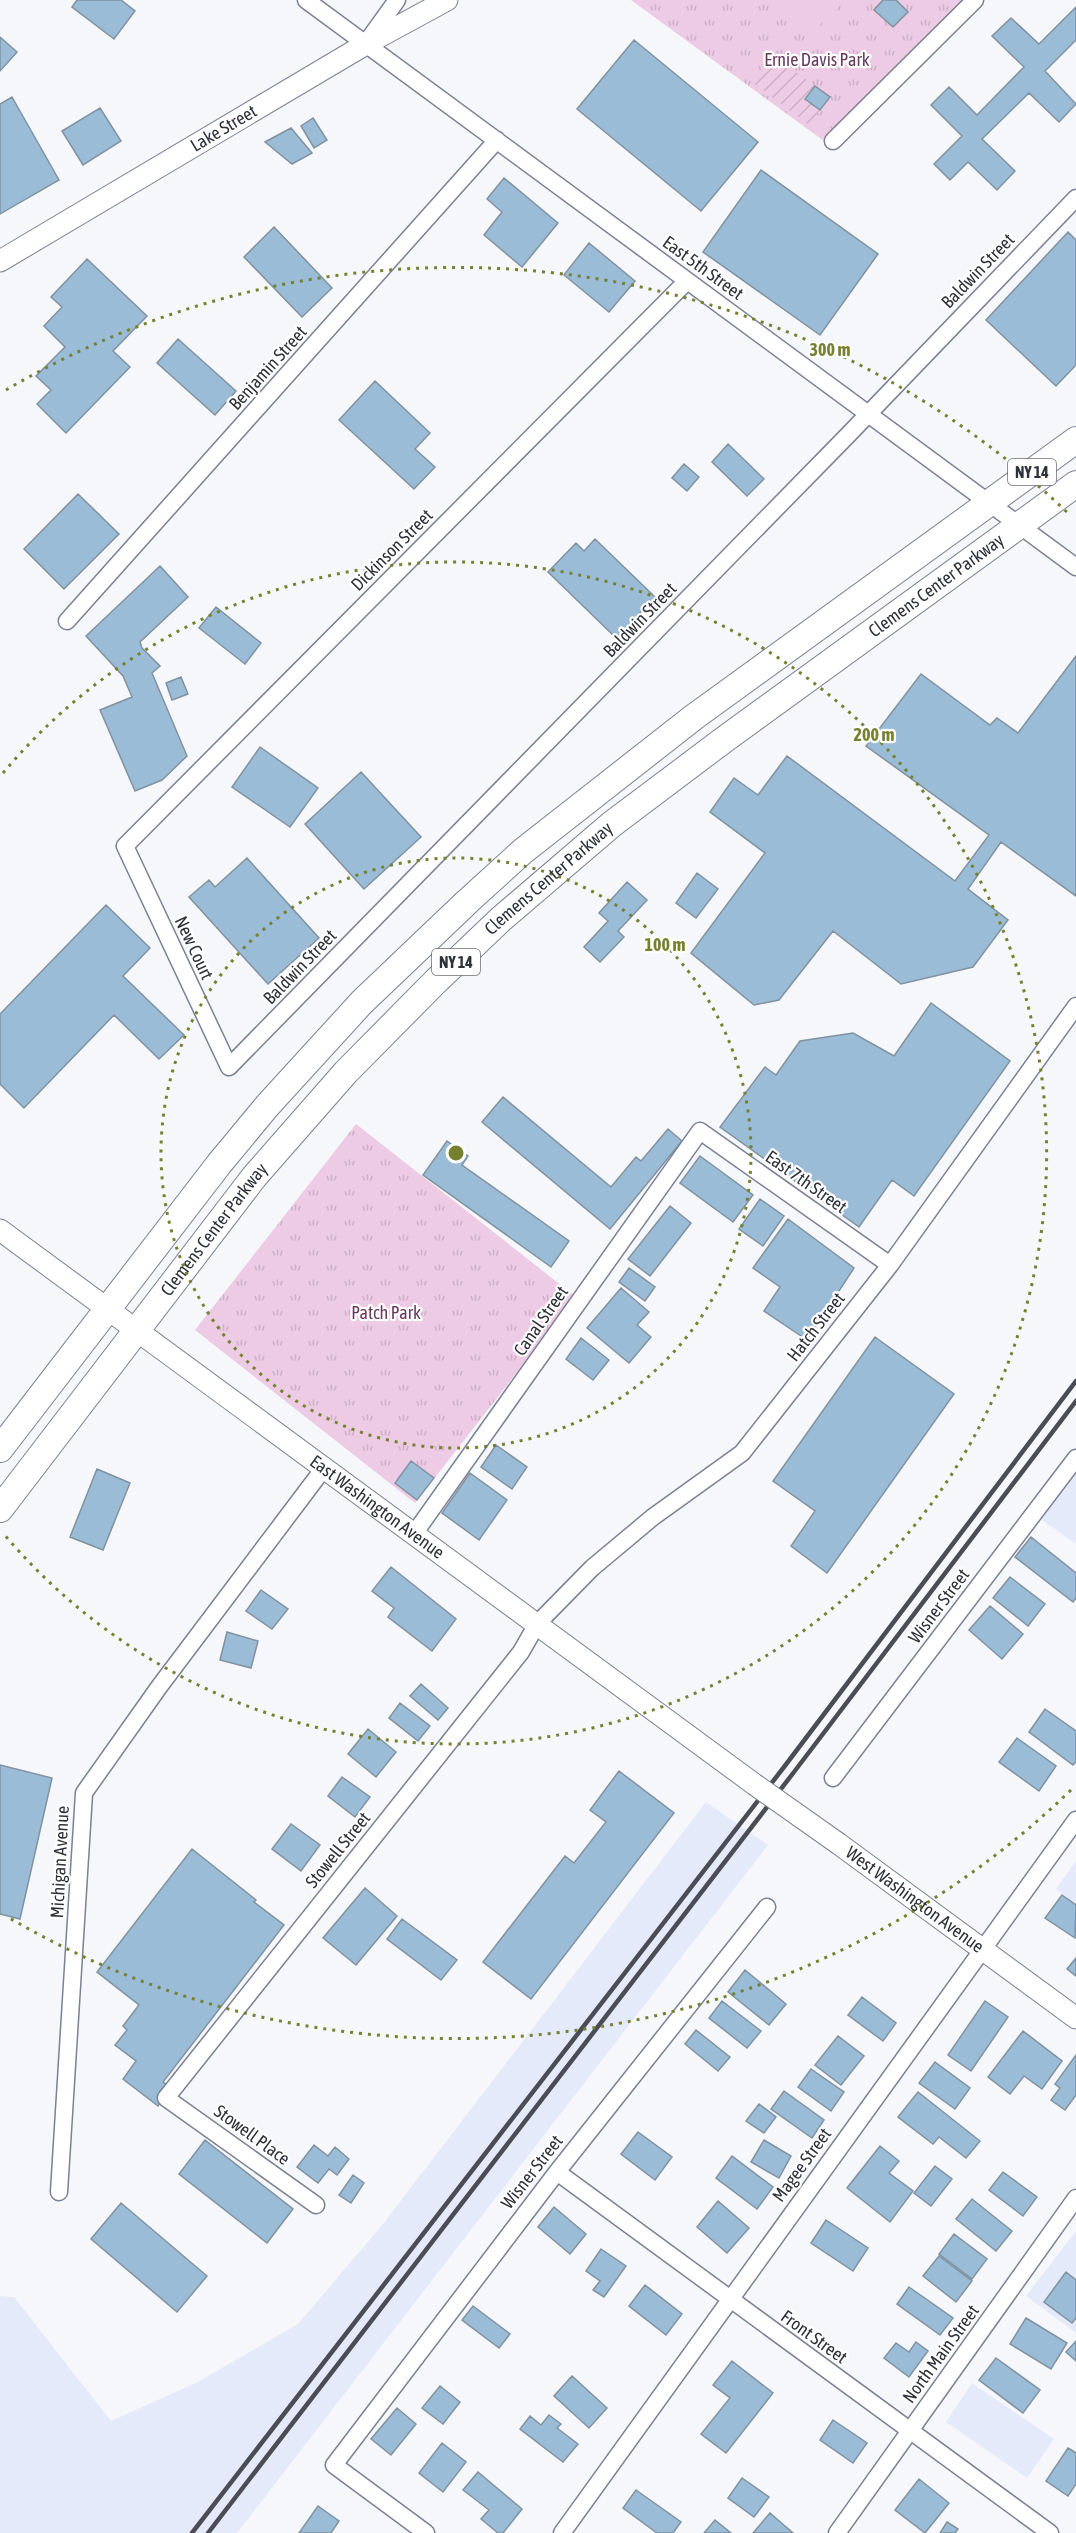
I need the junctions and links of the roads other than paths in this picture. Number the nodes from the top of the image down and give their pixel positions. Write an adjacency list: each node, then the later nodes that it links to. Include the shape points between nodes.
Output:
1 (306, 0): 5 (street, East 5th Street)
2 (397, 0): 5 (street)
3 (447, 0): 5 (street, Lake Street)
4 (975, 0): 7 (street)
5 (366, 44): 6 (street, East 5th Street); 9 (street, Lake Street)
6 (497, 140): 10 (street, East 5th Street); 17 (street, Benjamin Street)
7 (833, 141)
8 (1076, 198): 11 (street, Baldwin Street)
9 (0, 261)
10 (687, 281): 11 (street, East 5th Street); 18 (street, Dickinson Street)
11 (868, 414): 14 (street, East 5th Street); 20 (street, Baldwin Street)
12 (1076, 440): 14 (main road, Clemens Center Parkway / NY 14)
13 (1076, 484): 15 (main road, Clemens Center Parkway / NY 14)
14 (989, 504): 15 (street, East 5th Street); 24 (main road, Clemens Center Parkway / NY 14, via 694,717 523,850 362,1002 267,1106)
15 (1019, 527): 16 (street, East 5th Street); 25 (main road, Clemens Center Parkway / NY 14, via 631,810 501,919 398,1018 290,1134)
16 (1076, 567)
17 (67, 621)
18 (125, 846): 20 (street, New Court)
19 (1076, 1006): 23 (street, Hatch Street)
20 (229, 1067)
21 (700, 1131): 23 (street, East 7th Street); 30 (street, Canal Street)
22 (0, 1230): 24 (street, East Washington Avenue)
23 (890, 1265): 31 (street, Hatch Street, via 742,1453 609,1553)
24 (107, 1309): 25 (street, East Washington Avenue); 26 (main road, Clemens Center Parkway / NY 14)
25 (136, 1330): 28 (street, East Washington Avenue); 29 (main road, Clemens Center Parkway / NY 14)
26 (0, 1449)
27 (1076, 1458): 32 (street, Wisner Street)
28 (324, 1468): 30 (street, East Washington Avenue); 40 (street, Michigan Avenue, via 84,1793)
29 (0, 1509)
30 (414, 1534): 31 (street, East Washington Avenue)
31 (537, 1624): 33 (street, East Washington Avenue); 38 (street, Stowell Street, via 521,1652)
32 (833, 1778)
33 (754, 1784): 36 (street, West Washington Avenue, bridge)
34 (1076, 1820): 36 (street, Magee Street)
35 (766, 1907): 39 (street, Wisner Street)
36 (982, 1947): 37 (street, West Washington Avenue); 43 (street, Magee Street)
37 (1076, 2018)
38 (166, 2098): 42 (street, Stowell Place)
39 (556, 2172): 43 (street, Front Street); 45 (street, Wisner Street, via 334,2465)
40 (59, 2192)
41 (1076, 2198): 44 (street, North Main Street)
42 (316, 2205)
43 (729, 2300): 44 (street, Front Street); 46 (street, Magee Street)
44 (910, 2431): 47 (street, North Main Street); 48 (street, Front Street)
45 (426, 2533)
46 (562, 2533)
47 (837, 2533)
48 (1050, 2533)

